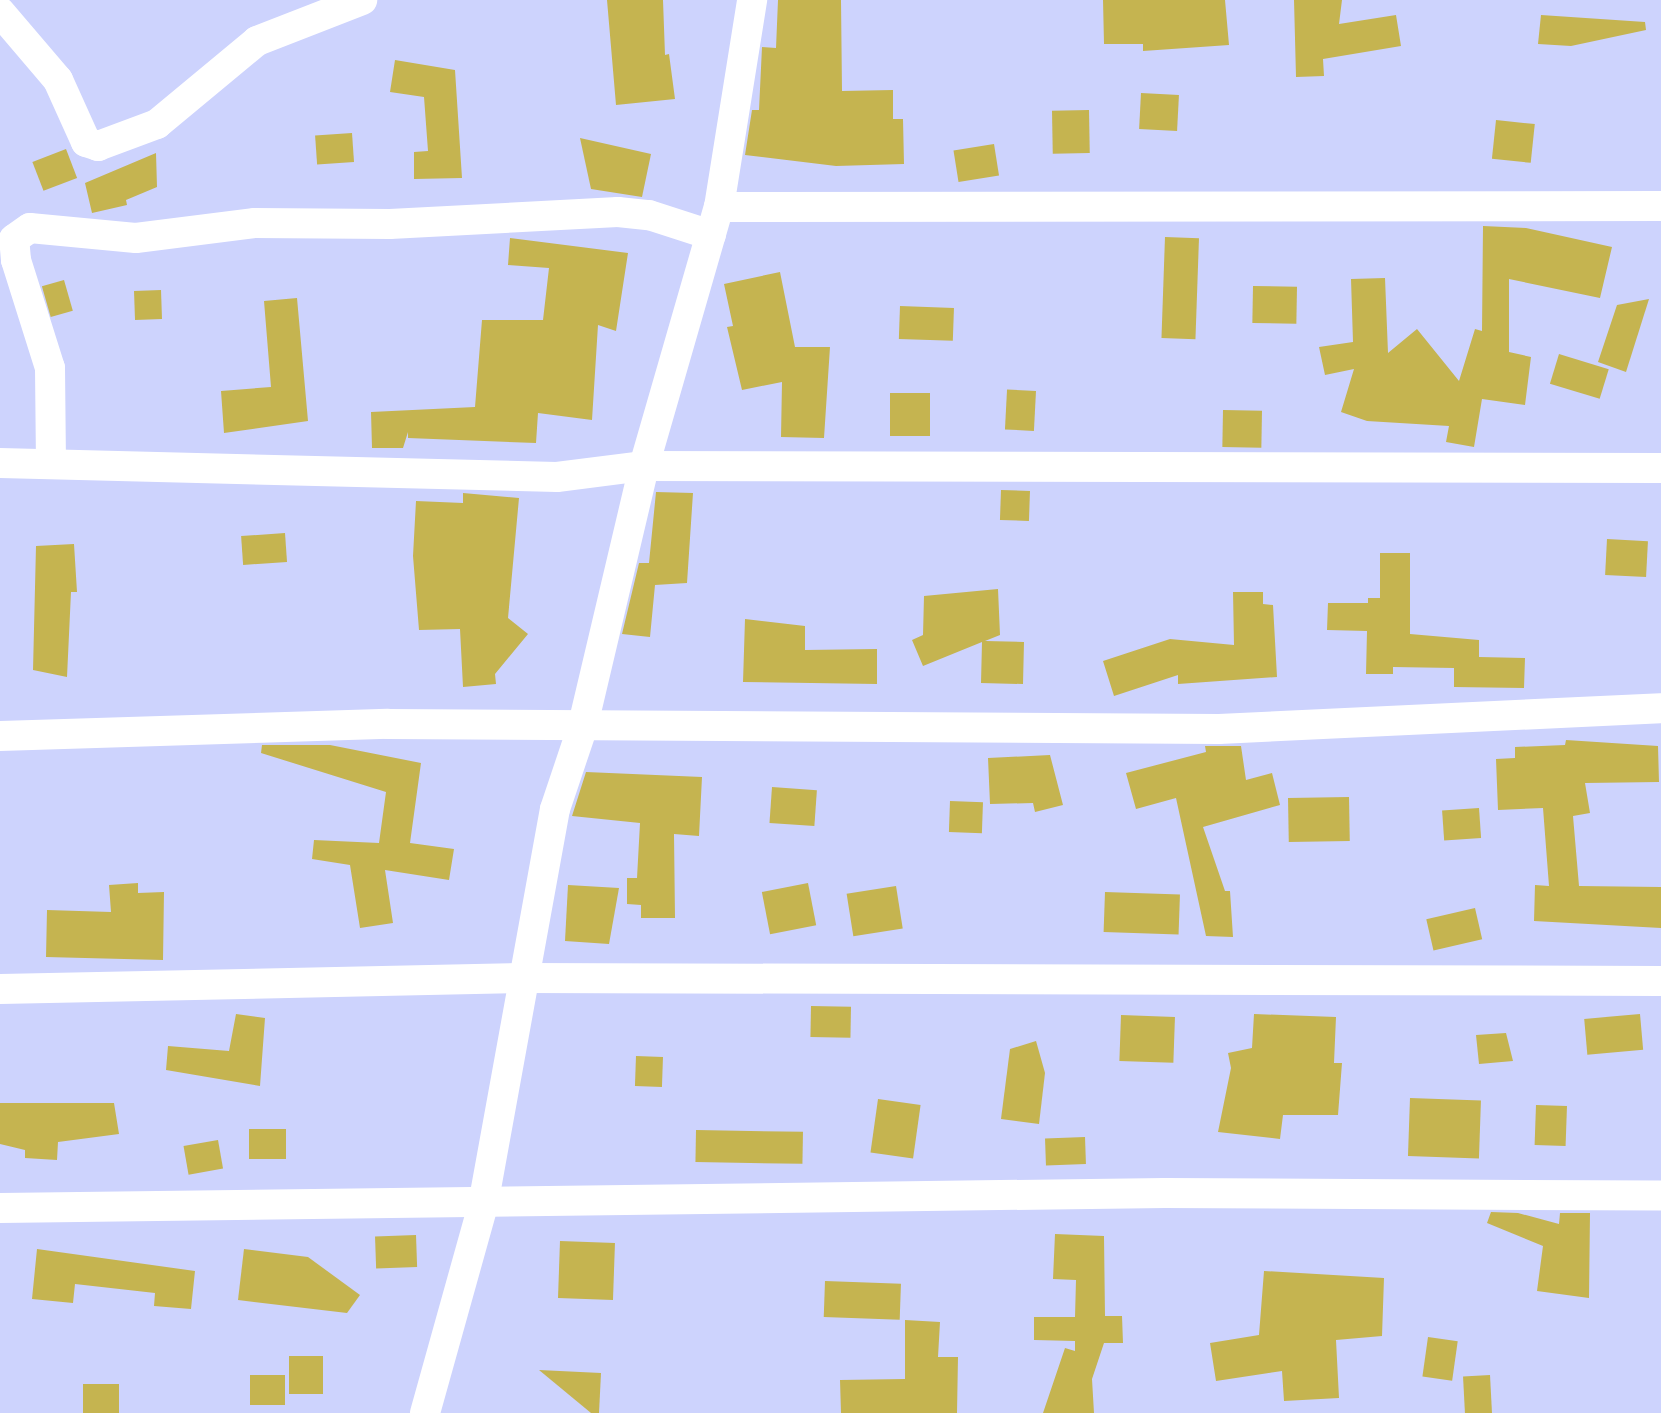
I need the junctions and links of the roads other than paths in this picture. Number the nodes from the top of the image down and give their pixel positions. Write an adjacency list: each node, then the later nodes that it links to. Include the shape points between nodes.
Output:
1 (362, 0): 3 (street, via 257,41 157,124 98,146 86,142 58,80)
2 (752, 0): 5 (street)
3 (0, 12)
4 (1661, 206): 5 (street)
5 (715, 221): 7 (street, via 618,212 390,224 255,223 135,238 30,228 14,239 16,260 50,369); 8 (street)
6 (0, 463): 7 (street)
7 (51, 464): 8 (street, via 557,477)
8 (644, 466): 9 (street); 11 (street)
9 (1661, 468)
10 (1661, 708): 11 (street, via 1219,729)
11 (582, 729): 12 (street, via 374,724); 13 (street, via 555,809)
12 (0, 736)
13 (524, 978): 14 (street); 15 (street); 17 (street)
14 (1661, 981)
15 (0, 989)
16 (1661, 1196): 17 (street, via 1165,1194)
17 (483, 1205): 18 (street); 19 (street)
18 (0, 1208)
19 (425, 1413)

